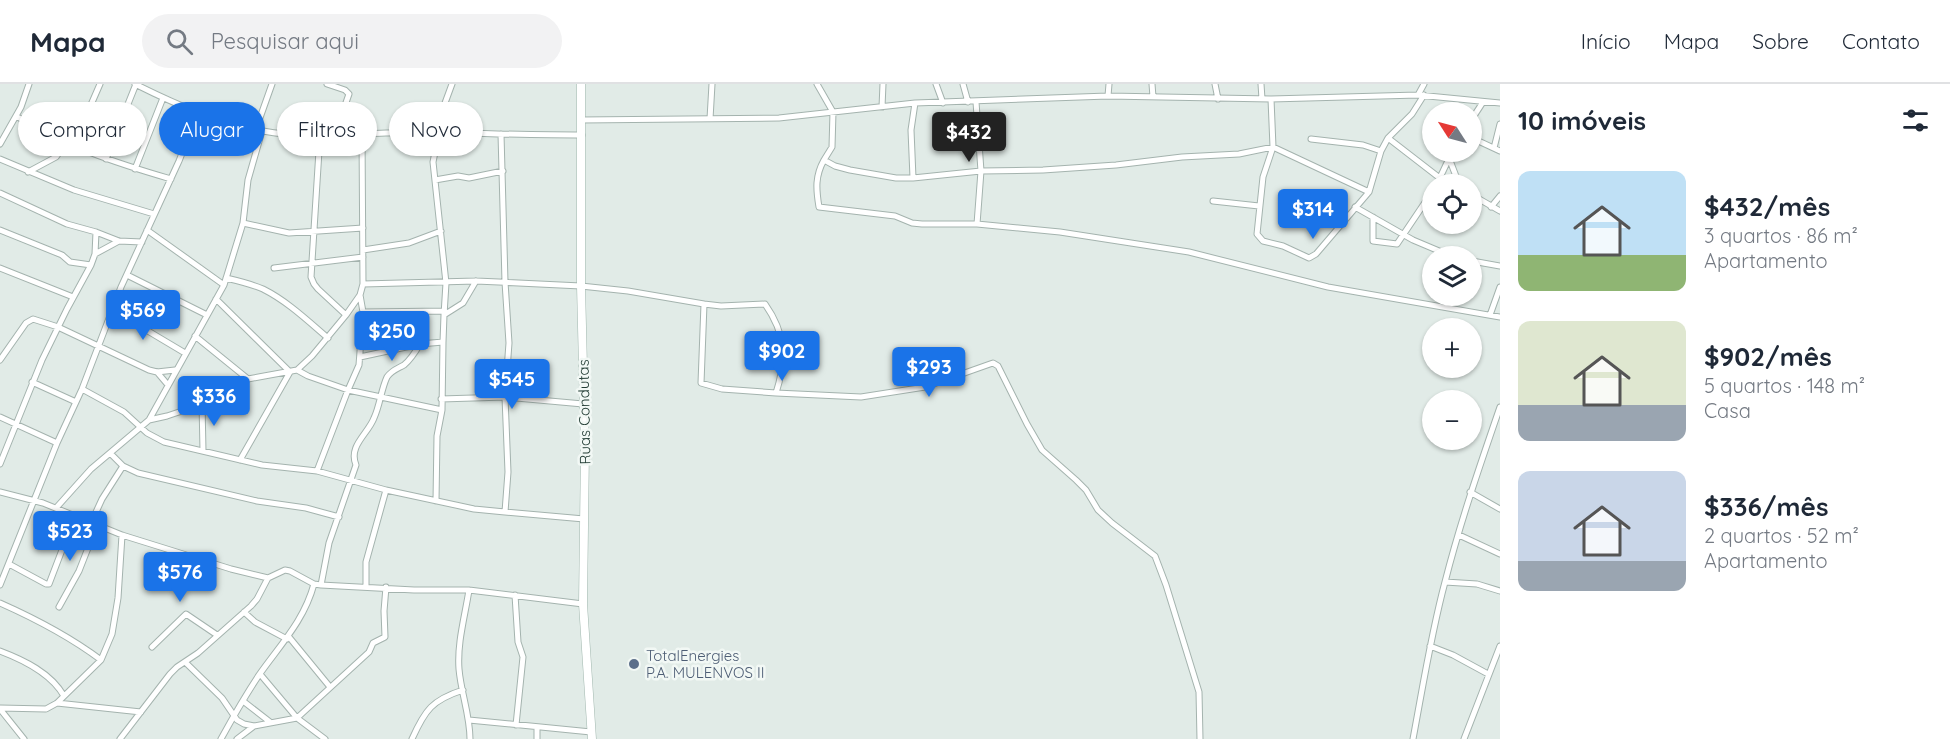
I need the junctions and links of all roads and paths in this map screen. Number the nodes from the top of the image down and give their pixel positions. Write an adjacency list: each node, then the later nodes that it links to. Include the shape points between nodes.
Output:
1 (29, 84): 38 (street)
2 (100, 84): 25 (street)
3 (135, 84): 21 (street); 61 (street)
4 (272, 84): 36 (street)
5 (327, 84): 27 (street, via 345,90 349,94)
6 (452, 84): 28 (street)
7 (581, 84): 40 (street, Ruas Condutas)
8 (712, 84): 39 (street)
9 (817, 84): 37 (street)
10 (883, 84): 35 (street)
11 (936, 84): 33 (street)
12 (963, 84): 29 (street)
13 (1109, 84): 19 (street)
14 (1152, 84): 20 (street)
15 (1215, 84): 22 (street)
16 (1261, 84): 23 (street)
17 (1424, 84): 18 (street)
18 (1421, 95): 24 (street); 31 (street); 46 (street, via 1412,114)
19 (1108, 96): 20 (street); 30 (street)
20 (1153, 97): 22 (street)
21 (163, 98): 26 (street); 63 (street)
22 (1218, 99): 23 (street)
23 (1262, 99): 24 (street)
24 (1271, 99): 50 (street)
25 (92, 102)
26 (173, 102)
27 (346, 102)
28 (445, 102)
29 (968, 102): 30 (street); 33 (street)
30 (976, 102): 65 (street)
31 (1483, 102): 34 (street)
32 (915, 103): 33 (street); 35 (street); 68 (street, via 911,130)
33 (943, 103)
34 (1500, 103)
35 (882, 107): 37 (street)
36 (265, 109)
37 (833, 112): 39 (street); 62 (street, via 832,147)
38 (16, 116): 42 (street)
39 (710, 119): 40 (street)
40 (581, 120): 45 (street, Ruas Condutas)
41 (1500, 124): 51 (street)
42 (3, 134): 49 (street)
43 (483, 135): 44 (street)
44 (501, 135): 45 (street); 64 (street)
45 (582, 135): 111 (street, Ruas Condutas)
46 (1388, 138): 52 (street); 67 (street)
47 (1311, 139): 52 (street)
48 (1482, 142): 51 (street)
49 (0, 144)
50 (1273, 147): 65 (street, via 1239,154 1116,165); 71 (street); 76 (street)
51 (1497, 149)
52 (1381, 151): 71 (street)
53 (57, 156): 66 (street)
54 (98, 156): 61 (street)
55 (180, 156): 69 (street)
56 (253, 156): 83 (street)
57 (318, 156): 88 (street)
58 (362, 156): 85 (street)
59 (434, 156): 70 (street)
60 (0, 159): 66 (street)
61 (106, 159): 63 (street)
62 (824, 160): 68 (street, via 843,169); 84 (street, via 816,185 819,207 895,216 912,223)
63 (135, 168): 69 (street)
64 (503, 171): 70 (street); 107 (street)
65 (981, 171): 68 (street); 84 (street)
66 (28, 172): 81 (street)
67 (1430, 174)
68 (913, 178)
69 (171, 179): 81 (street)
70 (435, 180): 89 (street)
71 (1369, 192): 78 (street)
72 (0, 193): 90 (street, via 67,224)
73 (1500, 196): 79 (street)
74 (1213, 201): 76 (street)
75 (1482, 201): 79 (street)
76 (1259, 206): 78 (street, via 1260,239 1309,258)
77 (1422, 206): 91 (street)
78 (1355, 207): 82 (street)
79 (1491, 207): 80 (street)
80 (1500, 211)
81 (154, 214): 87 (street)
82 (1373, 218): 91 (street); 91 (street, via 1373,241 1396,244)
83 (243, 223): 88 (street, via 285,232); 105 (street)
84 (978, 224): 122 (street, via 1189,252 1328,286)
85 (363, 228): 88 (street); 95 (street)
86 (0, 230): 99 (street, via 62,255 70,262)
87 (147, 230): 93 (street); 110 (street)
88 (313, 231): 100 (street)
89 (441, 231): 95 (street, via 408,243); 108 (street)
90 (96, 232): 92 (street); 96 (street)
91 (1403, 234): 94 (street)
92 (119, 241): 93 (street); 96 (street)
93 (142, 242): 104 (street)
94 (1425, 246)
95 (363, 250): 97 (street)
96 (95, 254): 99 (street)
97 (363, 257): 100 (street); 109 (street)
98 (1482, 263): 101 (street)
99 (91, 265): 114 (street)
100 (313, 265): 103 (street); 121 (street, via 314,284)
101 (1500, 266)
102 (0, 268): 114 (street)
103 (274, 268)
104 (127, 275): 118 (street); 120 (street)
105 (226, 278): 110 (street); 126 (street, via 271,294)
106 (476, 281): 107 (street); 108 (street); 119 (street, via 463,303)
107 (505, 282): 111 (street); 144 (street, via 509,343)
108 (446, 283): 109 (street); 119 (street)
109 (363, 284): 113 (street)
110 (224, 285): 115 (street)
111 (581, 286): 116 (street); 148 (street, Ruas Condutas)
112 (1500, 287): 122 (street)
113 (360, 295): 117 (street); 121 (street)
114 (73, 297): 124 (street)
115 (216, 299): 120 (street); 136 (street)
116 (704, 304): 142 (street, via 765,304 782,346 783,370); 142 (street, via 701,383)
117 (363, 312): 119 (street); 131 (street)
118 (111, 313): 129 (street); 130 (street)
119 (444, 313): 127 (street)
120 (207, 315): 125 (street)
121 (346, 315): 126 (street)
122 (1490, 315): 123 (street)
123 (1500, 318)
124 (58, 327): 129 (street); 132 (street, via 30,320); 138 (street)
125 (195, 336): 130 (street); 137 (street)
126 (328, 338): 134 (street)
127 (443, 342): 128 (street); 145 (street)
128 (420, 344): 131 (street); 143 (street, via 408,361 389,374)
129 (97, 346): 135 (street); 140 (street)
130 (184, 353): 133 (street)
131 (360, 357): 141 (street)
132 (0, 360)
133 (175, 370): 135 (street); 139 (street)
134 (297, 370): 136 (street); 141 (street)
135 (157, 372): 139 (street)
136 (290, 372): 137 (street); 158 (street)
137 (248, 379): 147 (street)
138 (32, 382): 146 (street); 153 (street)
139 (168, 385): 152 (street)
140 (82, 389): 146 (street); 154 (street)
141 (348, 390): 143 (street); 161 (street)
142 (776, 393): 225 (street, via 861,397 925,387 993,363 998,366 1042,450 1086,490 1098,510 1155,556 1199,692)
143 (381, 396): 150 (street); 162 (street, via 372,422 357,444 356,465)
144 (505, 397): 145 (street); 148 (street); 170 (street)
145 (441, 399): 150 (street)
146 (76, 402): 155 (street)
147 (202, 403): 152 (street); 156 (street)
148 (583, 404): 173 (street, Ruas Condutas)
149 (1500, 407): 165 (street)
150 (442, 410): 167 (street, via 436,436)
151 (0, 417): 153 (street)
152 (149, 420): 154 (street)
153 (15, 424): 155 (street); 159 (street)
154 (142, 426): 156 (street, via 164,442); 157 (street)
155 (57, 443): 166 (street)
156 (203, 451): 158 (street)
157 (110, 453): 160 (street); 168 (street)
158 (240, 460): 161 (street)
159 (0, 464)
160 (123, 466): 172 (street, via 237,496); 174 (street, via 102,499)
161 (317, 471): 162 (street)
162 (350, 480): 163 (street); 172 (street)
163 (386, 490): 167 (street); 183 (street, via 366,562)
164 (0, 492): 166 (street)
165 (1470, 492): 169 (street); 176 (street)
166 (35, 501): 168 (street); 178 (street)
167 (436, 501): 170 (street)
168 (56, 508): 171 (street)
169 (1500, 509)
170 (505, 513): 173 (street)
171 (75, 516): 174 (street); 178 (street, via 48,585)
172 (339, 517): 182 (street)
173 (584, 519): 189 (street, Ruas Condutas)
174 (94, 524): 175 (street); 190 (street, via 78,571)
175 (122, 535): 179 (street); 198 (street, via 112,634)
176 (1459, 535): 177 (street); 180 (street)
177 (1500, 554)
178 (9, 564): 181 (street)
179 (268, 578): 182 (street, via 285,570); 191 (street)
180 (1445, 582): 186 (street, via 1477,584); 194 (street)
181 (0, 585)
182 (317, 585): 183 (street); 193 (street)
183 (366, 587): 184 (street)
184 (386, 587): 185 (street); 202 (street, via 385,637 373,643 369,652)
185 (470, 590): 187 (street); 203 (street, via 459,650)
186 (1500, 591)
187 (514, 595): 189 (street); 213 (street, via 523,657)
188 (0, 603): 198 (street, via 45,624)
189 (583, 604): 216 (street, Ruas Condutas)
190 (59, 607)
191 (244, 612): 192 (street); 193 (street, via 255,622)
192 (217, 635): 196 (street, via 186,614); 199 (street)
193 (288, 638): 200 (street); 202 (street)
194 (1430, 646): 201 (street); 226 (street)
195 (1500, 646): 201 (street)
196 (152, 647)
197 (0, 651): 204 (street, via 51,678)
198 (101, 660): 204 (street)
199 (185, 662): 208 (street, via 170,674); 209 (street)
200 (260, 674): 205 (street); 210 (street)
201 (1488, 674): 227 (street)
202 (330, 687): 210 (street)
203 (463, 690): 211 (street); 222 (street, via 433,704)
204 (64, 696): 206 (street)
205 (243, 701): 209 (street); 212 (street)
206 (57, 703): 207 (street, via 40,710); 208 (street)
207 (0, 709): 218 (street)
208 (141, 712): 217 (street)
209 (235, 712): 214 (street, via 240,723); 219 (street)
210 (297, 718): 212 (street); 221 (street)
211 (469, 720): 213 (street); 223 (street)
212 (270, 723): 214 (street)
213 (516, 725): 215 (street)
214 (254, 726): 220 (street)
215 (537, 727): 216 (street); 224 (street)
216 (591, 736)
217 (123, 738)
218 (24, 739)
219 (221, 739)
220 (237, 739)
221 (326, 739)
222 (412, 739)
223 (470, 739)
224 (537, 739)
225 (1200, 739)
226 (1413, 739)
227 (1464, 739)

